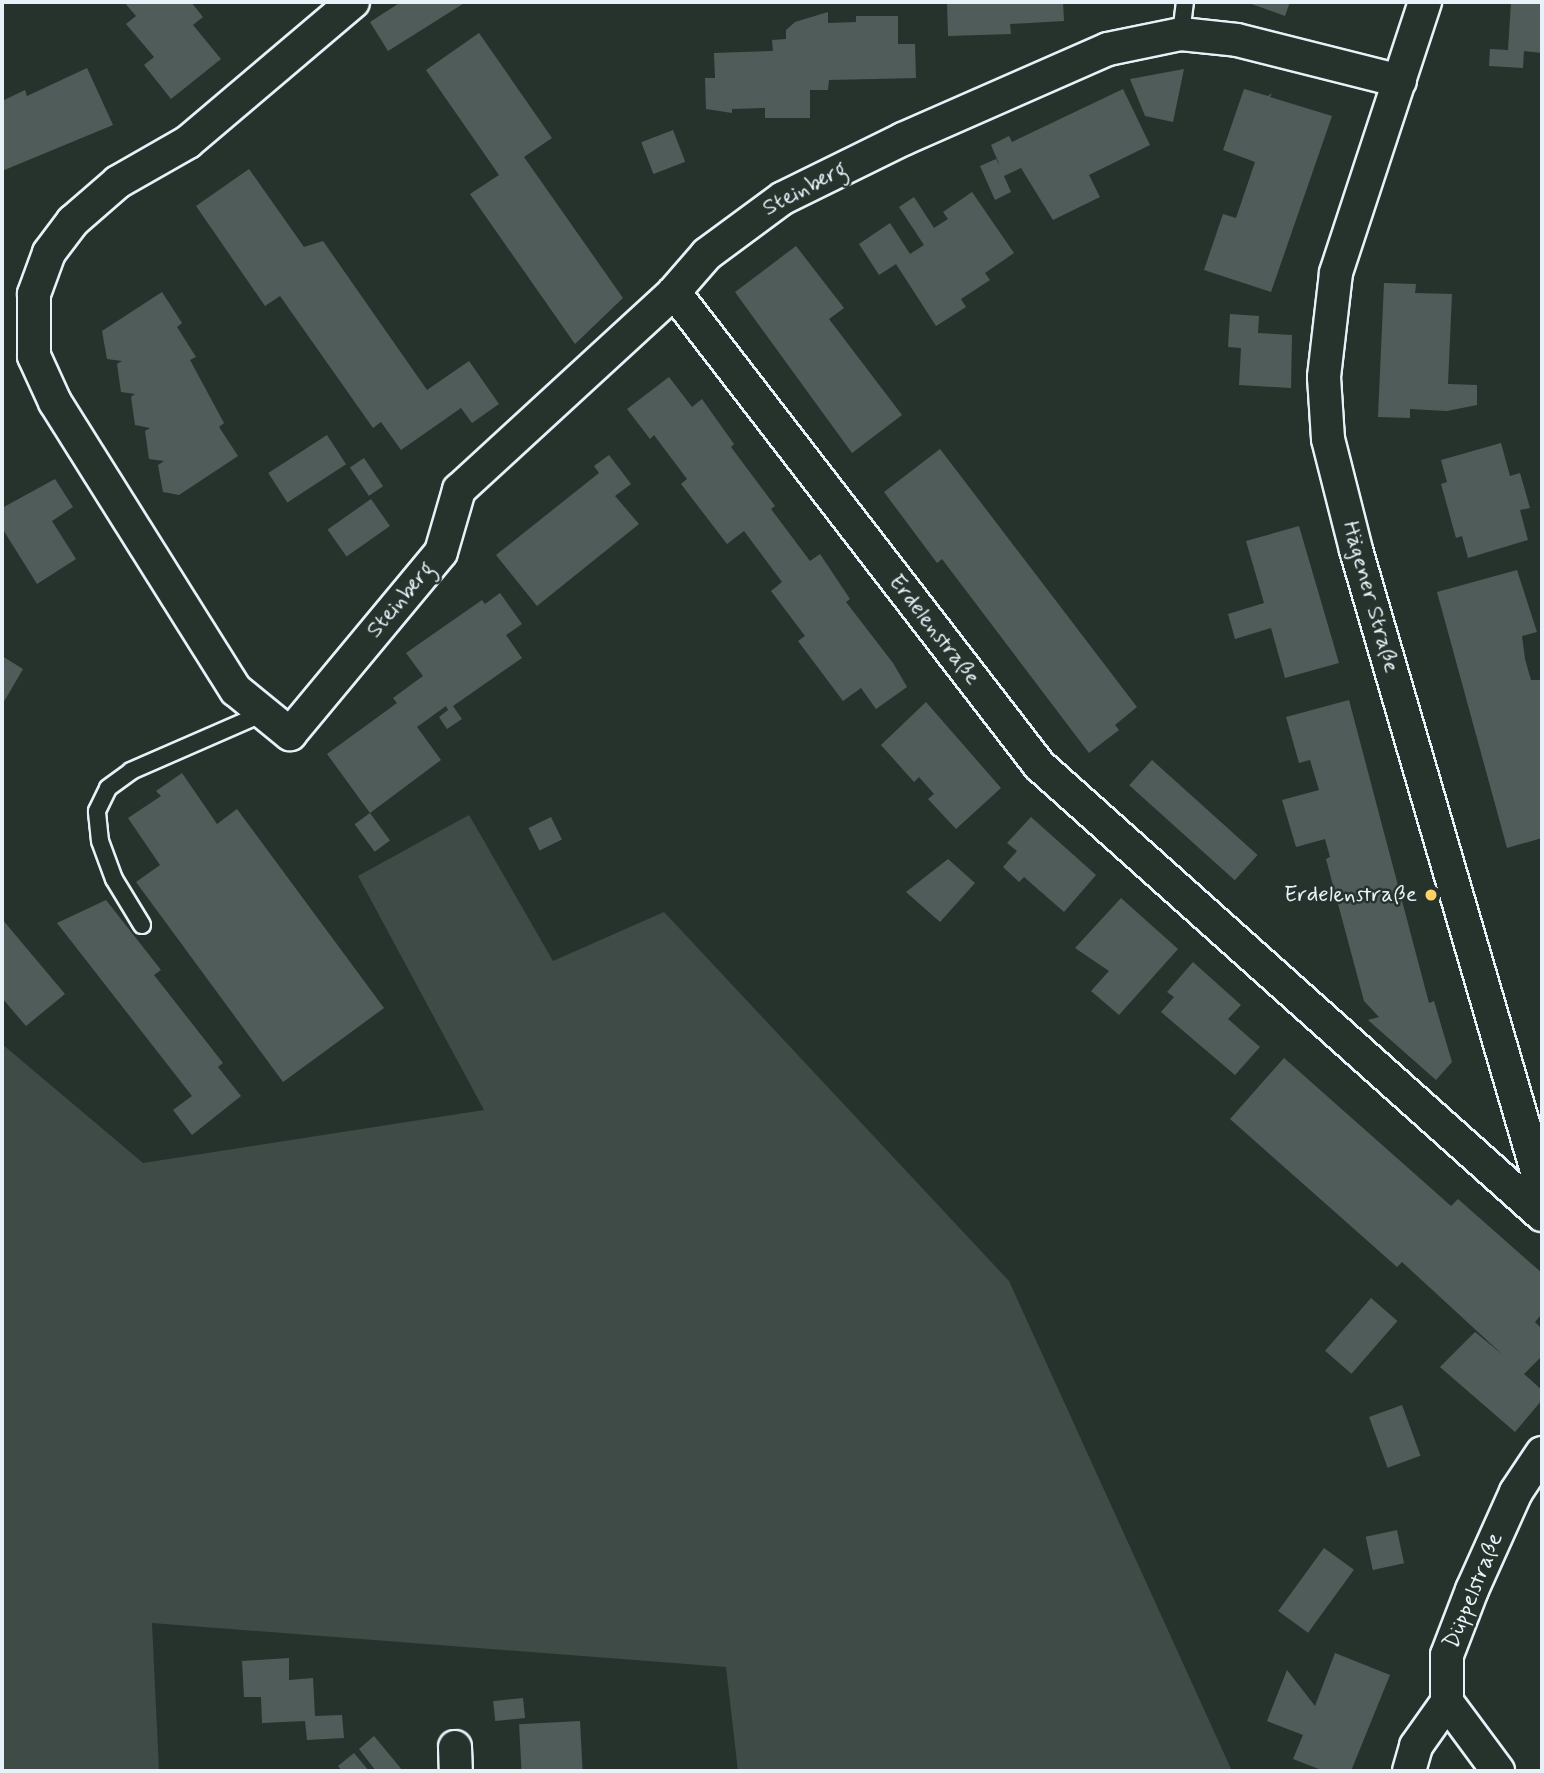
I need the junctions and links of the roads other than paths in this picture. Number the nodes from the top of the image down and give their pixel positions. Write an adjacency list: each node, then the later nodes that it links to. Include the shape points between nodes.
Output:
1 (354, 2): 7 (street, Steinberg, via 188,142 118,182 73,221 49,253 34,294 34,356 55,402 236,690)
2 (1185, 2): 4 (lane)
3 (1425, 2): 5 (street, Hägener Straße)
4 (1181, 34): 5 (street, Steinberg, via 1237,40); 6 (street, Steinberg, via 1108,49 903,139 783,198 707,254)
5 (1400, 81): 9 (street, Hägener Straße, via 1336,273 1324,377 1328,439 1356,550)
6 (674, 292): 7 (street, Steinberg, via 459,490 441,552 290,734); 10 (street, Erdelenstraße, via 1039,765)
7 (264, 713): 8 (lane, via 131,771 108,788 97,811 100,841 114,879)
8 (142, 925)
9 (1542, 1188)
10 (1542, 1215)
11 (1542, 1453): 12 (street, Düppelstraße, via 1516,1492 1447,1655)
12 (1447, 1702): 13 (street, via 1416,1746); 14 (street)
13 (1409, 1771)
14 (1497, 1771)

